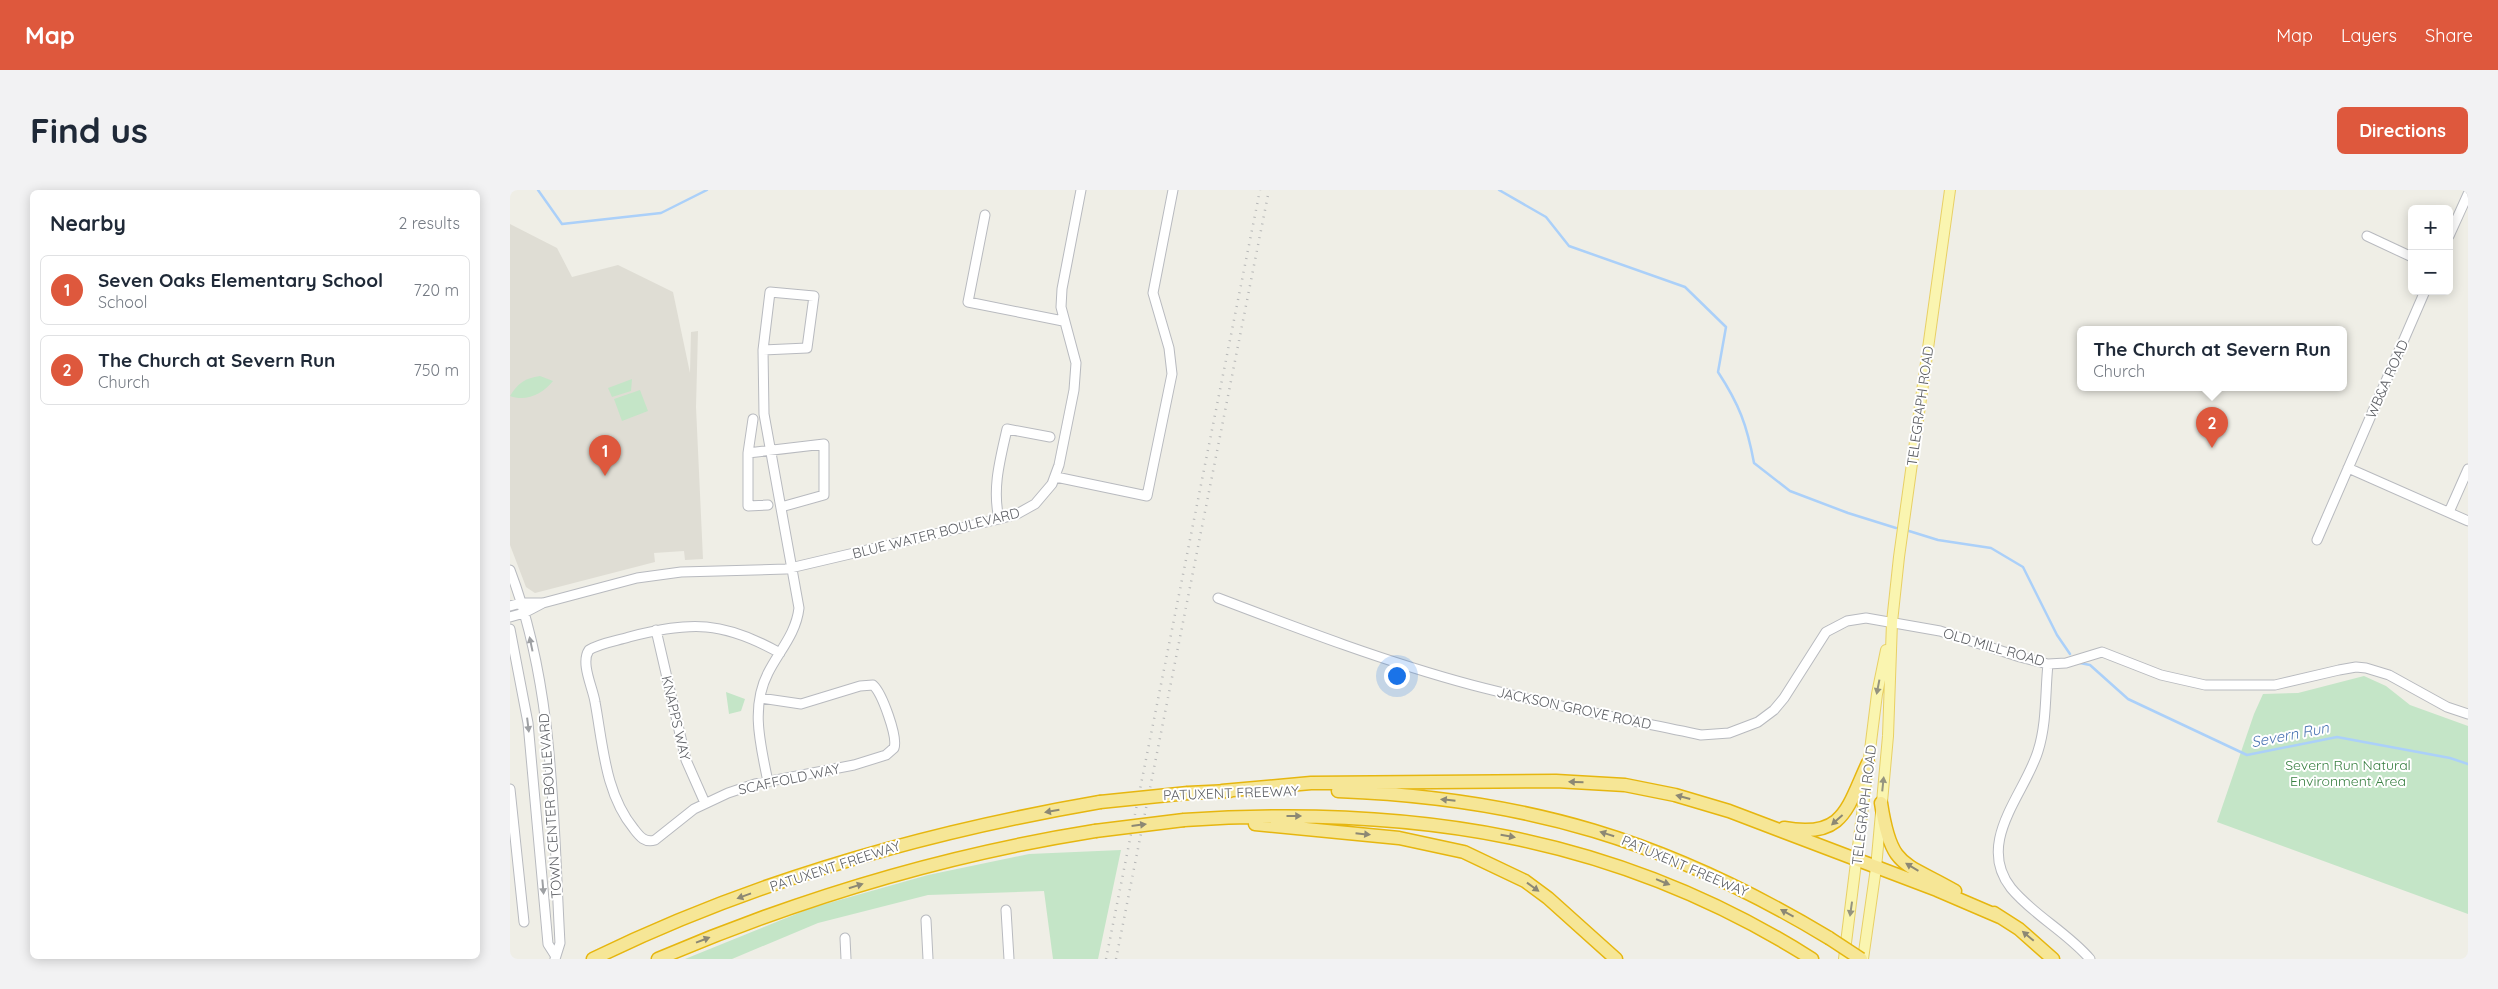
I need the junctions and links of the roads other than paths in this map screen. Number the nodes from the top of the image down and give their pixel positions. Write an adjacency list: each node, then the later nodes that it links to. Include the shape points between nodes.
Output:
1 (1081, 190): 10 (street, BLUE WATER BOULEVARD, via 1062,289 1060,307)
2 (1173, 190): 18 (street, via 1153,293 1169,348 1172,374 1147,496)
3 (1950, 190): 33 (main road, TELEGRAPH ROAD)
4 (2468, 194): 6 (street)
5 (985, 215): 10 (street, via 968,302)
6 (2453, 227)
7 (2368, 236): 8 (street)
8 (2408, 255)
9 (2423, 295): 16 (street, WB&A ROAD)
10 (1064, 321): 18 (street, BLUE WATER BOULEVARD, via 1074,352 1076,376)
11 (764, 350): 11 (street, via 770,292 814,296 807,348); 14 (street, via 764,414)
12 (753, 419): 15 (street)
13 (1050, 437): 22 (street, via 1007,429 995,487)
14 (769, 449): 15 (street); 20 (street); 20 (street, via 824,444 824,496)
15 (748, 453): 19 (street, via 748,506)
16 (2348, 468): 21 (street); 24 (street, WB&A ROAD)
17 (2468, 469): 21 (street)
18 (1056, 477): 22 (street, BLUE WATER BOULEVARD, via 1035,504)
19 (768, 506)
20 (781, 507): 25 (street)
21 (2449, 512): 23 (street)
22 (999, 519): 25 (street, BLUE WATER BOULEVARD)
23 (2468, 520)
24 (2317, 540)
25 (793, 568): 29 (street, BLUE WATER BOULEVARD, via 655,575); 36 (street, via 799,600 798,618)
26 (510, 570): 28 (street, TOWN CENTER BOULEVARD)
27 (1218, 598): 33 (street, JACKSON GROVE ROAD, via 1337,643 1470,684 1530,700 1701,735 1744,729 1774,710 1793,686 1818,641 1837,625 1858,618)
28 (521, 603): 29 (street, BLUE WATER BOULEVARD); 30 (street, BLUE WATER BOULEVARD); 31 (street, TOWN CENTER BOULEVARD)
29 (543, 603): 31 (street, BLUE WATER BOULEVARD)
30 (510, 606)
31 (524, 613): 32 (street, BLUE WATER BOULEVARD); 55 (street, TOWN CENTER BOULEVARD, one-way to 31, via 560,943 547,733)
32 (510, 618)
33 (1892, 622): 37 (street, OLD MILL ROAD, via 1958,636); 40 (main road, TELEGRAPH ROAD, one-way to 40, via 1877,694); 45 (main road, TELEGRAPH ROAD, one-way to 33, via 1888,736)
34 (510, 630): 55 (street, TOWN CENTER BOULEVARD, one-way to 55, via 528,722 548,944)
35 (656, 630): 36 (street, SCAFFOLD WAY, via 714,627 744,635); 44 (street, KNAPPS WAY, via 686,760); 44 (street, SCAFFOLD WAY, via 592,648 585,657 610,784 628,821 641,838 650,842)
36 (780, 653): 38 (street, via 767,674)
37 (2048, 664): 39 (street, OLD MILL ROAD, via 2102,652 2184,682 2237,687 2275,685 2356,667 2389,675 2434,701); 66 (street, via 2042,736 2038,752 2002,826 1999,864 2011,888)
38 (760, 698): 41 (street, via 757,723); 41 (street, SCAFFOLD WAY, via 801,704 873,685 879,693 896,744 886,755 854,765)
39 (2468, 714)
40 (1868, 763): 47 (highway, one-way to 47, via 1850,807 1831,826 1808,831); 48 (main road, TELEGRAPH ROAD)
41 (768, 782): 44 (street, SCAFFOLD WAY, via 740,788)
42 (510, 789): 53 (street)
43 (1222, 791): 47 (highway, one-way to 43, via 1675,795 1625,785 1583,782 1311,783); 56 (highway, PATUXENT FREEWAY, one-way to 56, bridge, via 1100,802 979,825 868,854 738,898); 64 (highway, PATUXENT FREEWAY, one-way to 43, bridge, via 1718,877 1625,839 1569,823 1483,804 1414,796 1311,790)
44 (705, 803)
45 (1881, 803): 49 (main road, TELEGRAPH ROAD); 51 (highway, one-way to 45, via 1902,861 1889,843)
46 (1188, 820): 57 (highway, PATUXENT FREEWAY, one-way to 46, bridge, via 747,923 876,880 984,852 1095,831); 61 (highway, one-way to 61, via 1399,838 1464,852 1525,881); 62 (highway, PATUXENT FREEWAY, one-way to 62, via 1266,816 1366,818 1515,837 1563,848 1664,882 1744,919)
47 (1764, 825): 48 (highway)
48 (1858, 860): 49 (highway); 63 (main road, TELEGRAPH ROAD, one-way to 63)
49 (1876, 868): 51 (highway); 64 (main road, TELEGRAPH ROAD)
50 (1006, 910): 60 (street)
51 (2000, 917): 65 (highway, one-way to 51)
52 (926, 920): 59 (street)
53 (524, 922)
54 (845, 938): 58 (street)
55 (555, 957)
56 (593, 959)
57 (658, 959)
58 (846, 959)
59 (928, 959)
60 (1009, 959)
61 (1616, 959)
62 (1812, 959)
63 (1844, 959)
64 (1862, 959)
65 (2053, 959)
66 (2090, 959)

